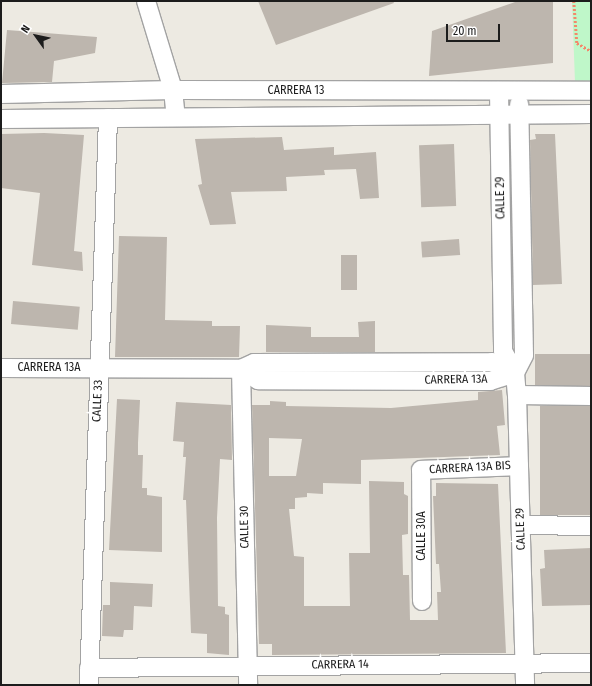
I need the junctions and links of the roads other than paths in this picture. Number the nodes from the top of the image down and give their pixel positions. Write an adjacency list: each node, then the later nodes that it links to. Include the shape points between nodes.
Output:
1 (146, 1): 2 (street)
2 (173, 90): 4 (street, CARRERA 13); 6 (street, CARRERA 13); 11 (street)
3 (591, 91): 5 (street, CARRERA 13)
4 (499, 92): 5 (street, CARRERA 13); 9 (street, CALLE 29)
5 (519, 93): 7 (street, CALLE 29)
6 (1, 94)
7 (520, 114): 8 (street); 9 (street); 16 (street, CALLE 29, via 524,355)
8 (591, 114)
9 (500, 115): 11 (street); 16 (street, CALLE 29, via 503,351)
10 (108, 118): 11 (street); 12 (street); 14 (street, CALLE 33)
11 (176, 118)
12 (1, 119)
13 (1, 368): 14 (street, CARRERA 13A)
14 (99, 368): 15 (street, CARRERA 13A); 27 (street, CALLE 33)
15 (241, 369): 16 (street, CARRERA 13A, via 254,363 492,362); 26 (street, CALLE 30)
16 (515, 373): 17 (street, CALLE 29)
17 (517, 396): 18 (street); 19 (street, CALLE 29)
18 (591, 396)
19 (519, 466): 20 (street, CARRERA 13A BIS); 21 (street, CALLE 29)
20 (421, 470): 23 (street, CALLE 30A)
21 (521, 525): 22 (street); 25 (street, CALLE 29)
22 (591, 526)
23 (422, 601)
24 (591, 662): 25 (street, CARRERA 14)
25 (524, 663): 26 (street, CARRERA 14); 29 (street, CALLE 29)
26 (248, 666): 27 (street, CARRERA 14); 28 (street, CALLE 30)
27 (89, 676)
28 (248, 685)
29 (525, 685)

